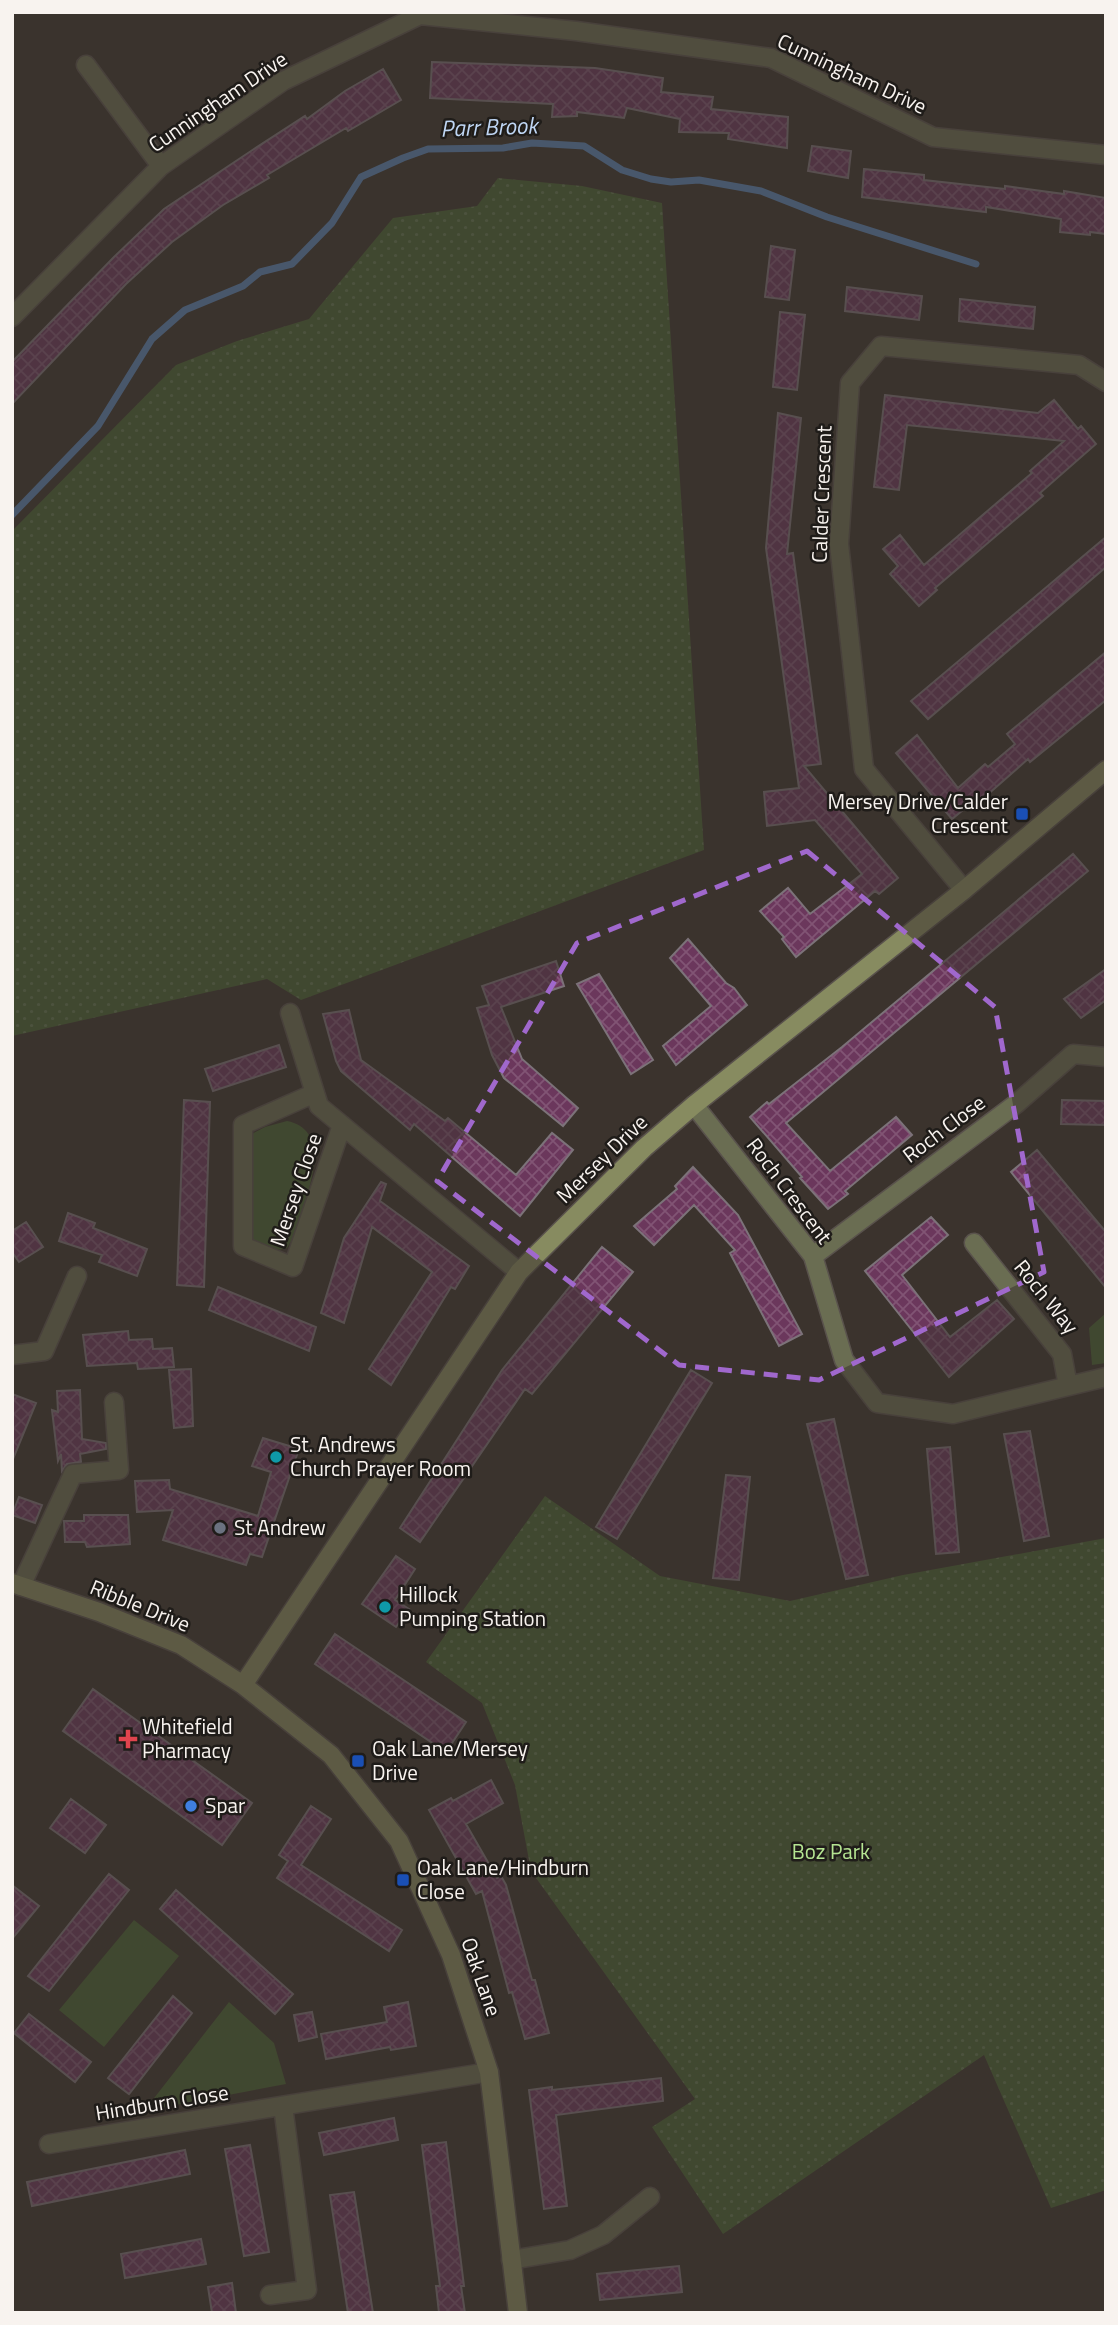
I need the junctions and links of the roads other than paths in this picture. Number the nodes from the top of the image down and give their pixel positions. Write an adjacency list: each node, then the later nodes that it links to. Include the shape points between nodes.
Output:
1 (420, 14): 3 (street, Cunningham Drive, via 771,58 933,137); 4 (street, Cunningham Drive, via 283,81)
2 (86, 65): 4 (street)
3 (1106, 155)
4 (161, 166): 5 (street, Cunningham Drive)
5 (12, 317)
6 (1106, 382): 8 (street, Calder Crescent, via 1079,365 881,346 850,383 839,544 864,769)
7 (1106, 770): 8 (street, Mersey Drive)
8 (964, 890): 12 (street, Mersey Drive)
9 (290, 1013): 11 (street, Mersey Close)
10 (1106, 1057): 15 (street, Roch Close, via 1073,1054 1016,1104)
11 (315, 1093): 13 (street, Mersey Close, via 319,1106); 13 (street, Mersey Close, via 243,1125 243,1246 293,1267)
12 (694, 1105): 15 (street, Roch Crescent); 16 (street, Mersey Drive)
13 (342, 1125): 16 (street, Mersey Close)
14 (974, 1243): 20 (street, Roch Way, via 1062,1354)
15 (813, 1256): 20 (street, Roch Crescent, via 844,1360 877,1403 953,1414)
16 (519, 1272): 23 (street, Mersey Drive)
17 (76, 1276): 18 (street, via 44,1351)
18 (12, 1354)
19 (1106, 1377): 20 (street, Roch Crescent)
20 (1068, 1386)
21 (114, 1402): 22 (street, via 119,1470 73,1474)
22 (16, 1584): 23 (street, Ribble Drive, via 181,1645)
23 (243, 1685): 24 (street, Oak Lane, via 331,1755 399,1841 451,1955)
24 (489, 2072): 25 (street, Hindburn Close); 28 (street, Oak Lane)
25 (283, 2106): 26 (street, Hindburn Close); 29 (street, via 306,2290)
26 (49, 2144)
27 (650, 2197): 28 (street, via 603,2235 570,2250)
28 (511, 2260): 30 (street, Oak Lane)
29 (270, 2295)
30 (518, 2313)

